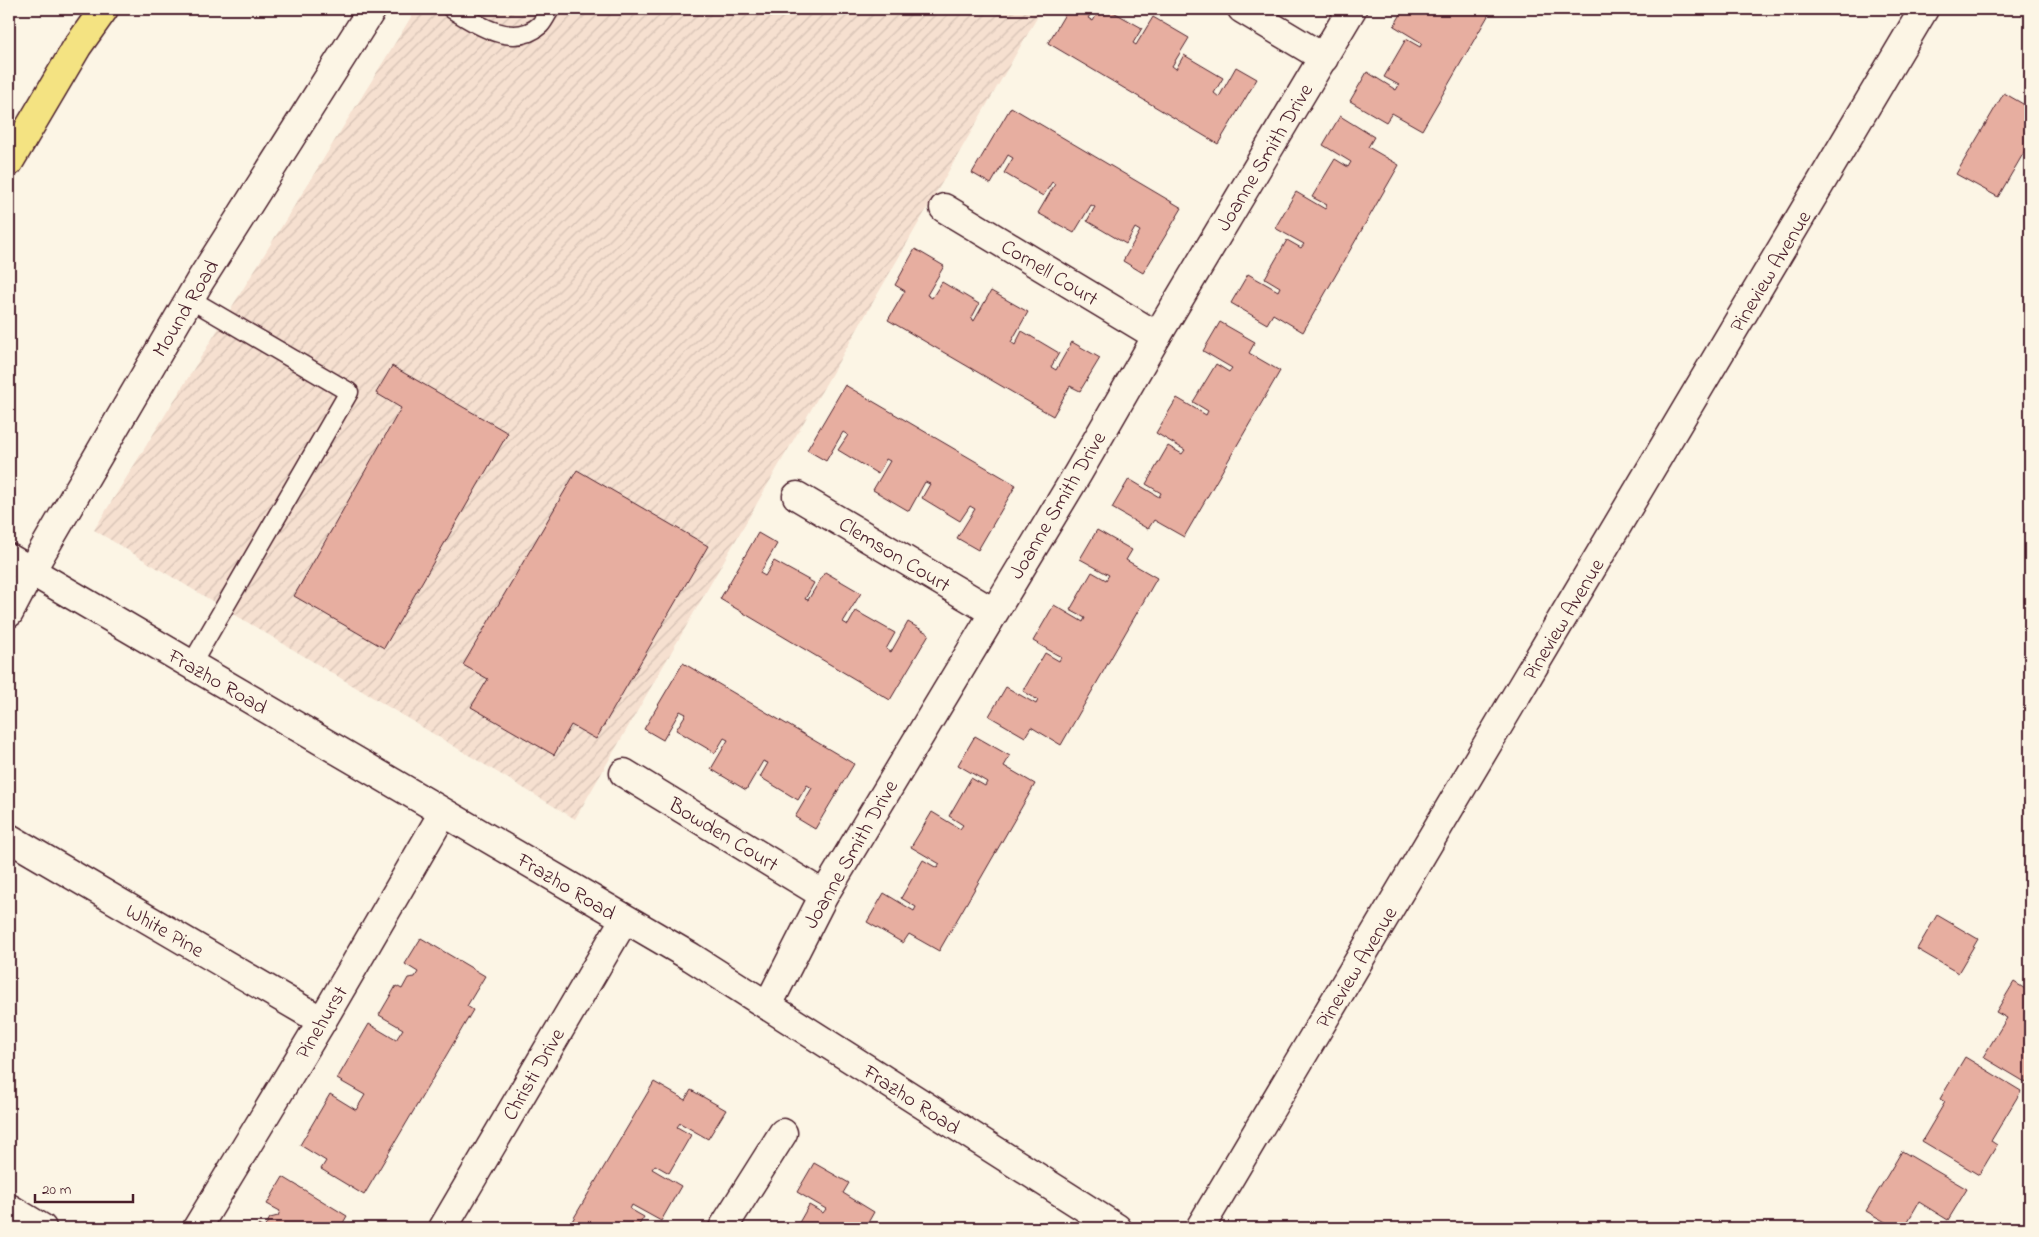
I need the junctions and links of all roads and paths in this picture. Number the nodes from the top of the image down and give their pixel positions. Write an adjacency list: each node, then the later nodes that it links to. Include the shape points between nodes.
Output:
1 (104, 9): 9 (highway, via 77,47)
2 (372, 9): 11 (street, Mound Road)
3 (452, 9): 4 (lane, via 471,22 517,36 540,25)
4 (550, 9)
5 (1242, 9): 8 (street)
6 (1352, 9): 8 (street, Joanne Smith Drive)
7 (1924, 9): 33 (street, Pineview Avenue)
8 (1324, 58): 12 (street, Joanne Smith Drive)
9 (9, 162)
10 (944, 208): 12 (street, Cornell Court)
11 (190, 299): 14 (street, Mound Road); 17 (lane, via 349,392)
12 (1157, 336): 15 (street, Joanne Smith Drive)
13 (798, 496): 15 (street, Clemson Court)
14 (20, 564): 16 (street, Mound Road); 17 (street, Frazho Road)
15 (993, 612): 21 (street, Joanne Smith Drive)
16 (9, 613)
17 (191, 665): 19 (street, Frazho Road)
18 (624, 773): 21 (street, Bowden Court)
19 (443, 813): 22 (street, Frazho Road); 24 (street, Pinehurst)
20 (9, 838): 24 (street, White Pine)
21 (824, 895): 23 (street, Joanne Smith Drive)
22 (624, 920): 23 (street, Frazho Road); 30 (street, Christi Drive)
23 (768, 1005): 32 (street, Frazho Road)
24 (322, 1022): 29 (street, Pinehurst)
25 (784, 1133): 31 (street)
26 (9, 1208): 28 (street)
27 (2030, 1216): 34 (path)
28 (42, 1228)
29 (197, 1228)
30 (443, 1228)
31 (723, 1228)
32 (1117, 1228)
33 (1200, 1228)
34 (2023, 1228)

